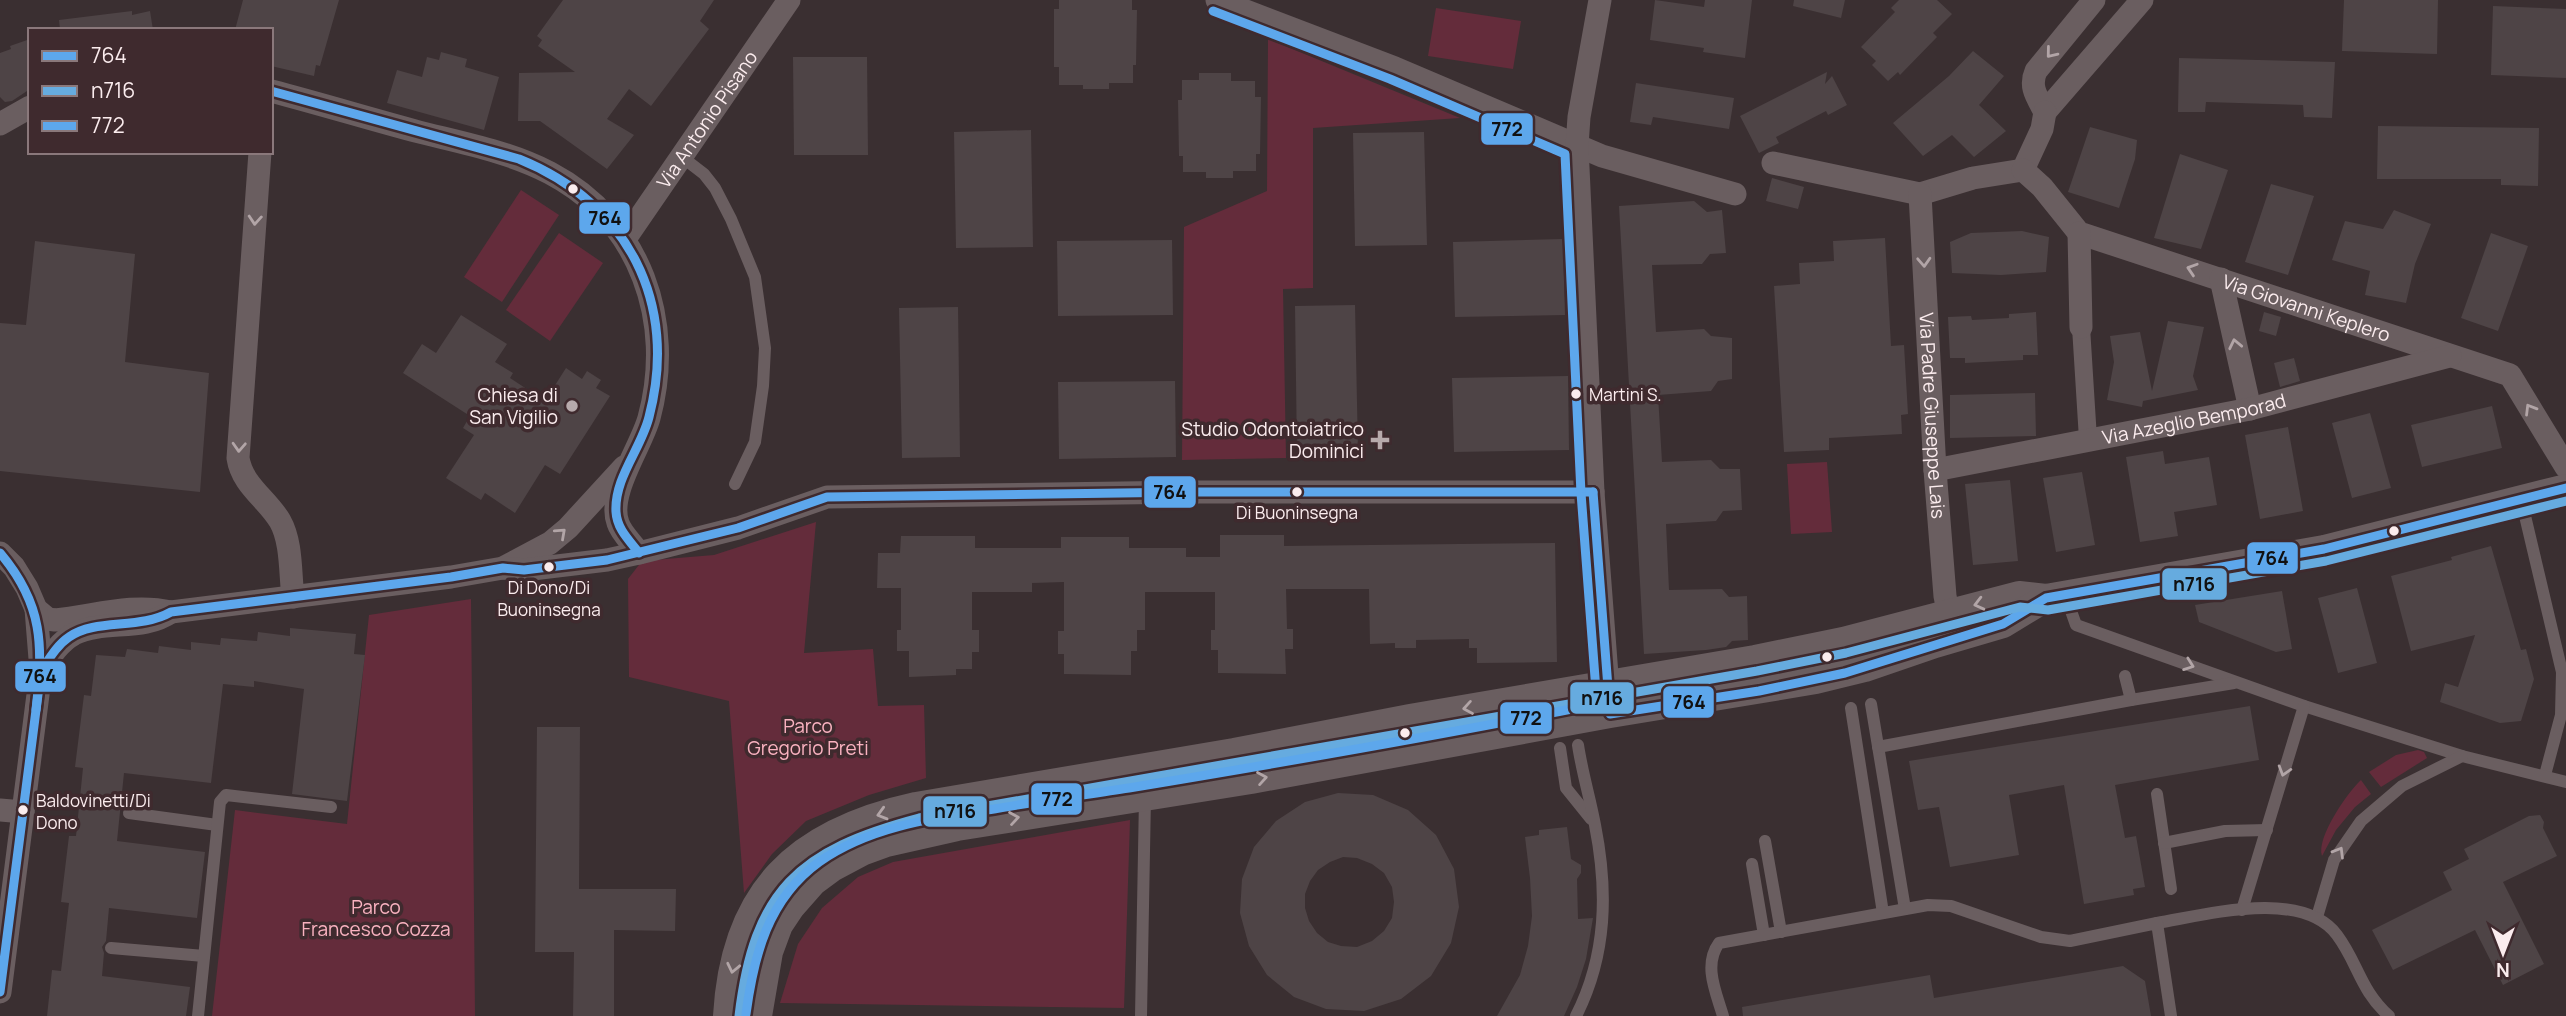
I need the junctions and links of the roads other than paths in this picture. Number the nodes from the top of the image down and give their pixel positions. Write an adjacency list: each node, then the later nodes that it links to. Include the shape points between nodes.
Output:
1 (789, 0): 12 (street, Via Antonio Pisano)
2 (1217, 0): 10 (street, via 1395,68)
3 (1600, 0): 10 (street)
4 (2094, 0): 8 (street, one-way to 8, via 2033,77 2033,89)
5 (2143, 0): 8 (street)
6 (273, 92): 18 (street, via 531,164 575,189)
7 (28, 108): 9 (street)
8 (2045, 112): 14 (street)
9 (0, 124)
10 (1577, 146): 15 (street); 29 (street)
11 (260, 154): 35 (street, one-way to 35, via 238,458 246,479 280,521)
12 (681, 157): 18 (street, Via Antonio Pisano); 27 (lane, via 715,188 755,277 765,348 763,386 755,442)
13 (1773, 163): 16 (street)
14 (2023, 170): 16 (street, via 1973,178); 17 (street)
15 (1735, 194)
16 (1920, 194): 26 (street, Via Padre Giuseppe Lais, one-way to 26)
17 (2079, 233): 19 (street, Via Giovanni Keplero, one-way to 17); 20 (street)
18 (625, 239): 24 (street, via 647,284 657,349 653,403)
19 (2221, 279): 21 (street, Via Giovanni Keplero); 22 (street, one-way to 19)
20 (2081, 327): 23 (street)
21 (2450, 356): 22 (street, Via Azeglio Bemporad); 25 (street, Via Giovanni Keplero, one-way to 21, via 2510,375)
22 (2250, 409): 23 (street, Via Azeglio Bemporad)
23 (2088, 439): 26 (street, Via Azeglio Bemporad)
24 (633, 457): 32 (street, via 616,514 618,525); 33 (street, one-way to 24, via 559,535)
25 (2566, 467)
26 (1935, 470): 38 (street, Via Padre Giuseppe Lais)
27 (735, 484)
28 (2566, 488): 30 (street)
29 (1593, 492): 32 (street, via 827,497); 42 (street)
30 (2521, 498): 34 (street, via 2323,549); 52 (lane, via 2562,673 2559,727)
31 (0, 553): 36 (street, via 27,588)
32 (639, 553): 33 (street)
33 (503, 569): 35 (street)
34 (2055, 596): 38 (street, via 2019,595); 41 (lane, one-way to 41, via 2077,625)
35 (293, 597): 37 (street)
36 (36, 610): 37 (street, via 55,620 145,607); 39 (street)
37 (171, 612): 39 (street, via 149,623 73,635)
38 (1951, 625): 42 (street); 47 (street, via 1845,673)
39 (41, 671): 57 (street)
40 (2125, 676): 43 (lane)
41 (2237, 683): 43 (lane); 45 (lane)
42 (1607, 684): 47 (street); 78 (street, one-way to 78, via 916,806 867,819 807,850 765,890 737,950)
43 (2131, 700): 49 (lane)
44 (1871, 704): 49 (lane)
45 (2304, 706): 51 (lane); 61 (lane, one-way to 61)
46 (1851, 708): 68 (lane)
47 (1610, 714): 55 (street, one-way to 47)
48 (1578, 745): 60 (lane)
49 (1878, 747): 66 (lane)
50 (1560, 748): 60 (lane, via 1566,788)
51 (2462, 756): 52 (lane); 69 (lane, one-way to 51, via 2334,860 2361,821 2402,786)
52 (2545, 775): 53 (lane)
53 (2566, 782)
54 (2157, 794): 63 (lane)
55 (1145, 797): 79 (street, one-way to 55, via 769,952 779,925 813,882 848,859 920,835); 80 (lane)
56 (331, 807): 59 (lane, via 226,795 220,802)
57 (11, 811): 70 (street)
58 (130, 813): 59 (lane)
59 (217, 825): 75 (lane)
60 (1595, 825): 81 (lane, via 1605,896 1604,927 1586,997)
61 (2267, 830): 63 (lane, via 2225,831); 67 (lane)
62 (1765, 841): 72 (lane)
63 (2164, 843): 65 (lane)
64 (1752, 864): 73 (lane)
65 (2171, 889)
66 (1905, 909): 68 (lane); 71 (lane, via 1951,906 2041,937 2070,941)
67 (2242, 910): 69 (lane, via 2278,908); 71 (lane)
68 (1883, 913): 72 (lane)
69 (2318, 917): 84 (lane, via 2338,935 2363,986)
70 (5, 920): 76 (street)
71 (2157, 923): 83 (lane)
72 (1781, 932): 73 (lane)
73 (1764, 935): 82 (lane, via 1719,943 1713,951 1710,968)
74 (111, 948): 75 (lane)
75 (204, 956): 77 (lane)
76 (0, 992)
77 (198, 1016)
78 (727, 1016)
79 (758, 1016)
80 (1141, 1016)
81 (1576, 1016)
82 (1723, 1016)
83 (2171, 1016)
84 (2389, 1016)

